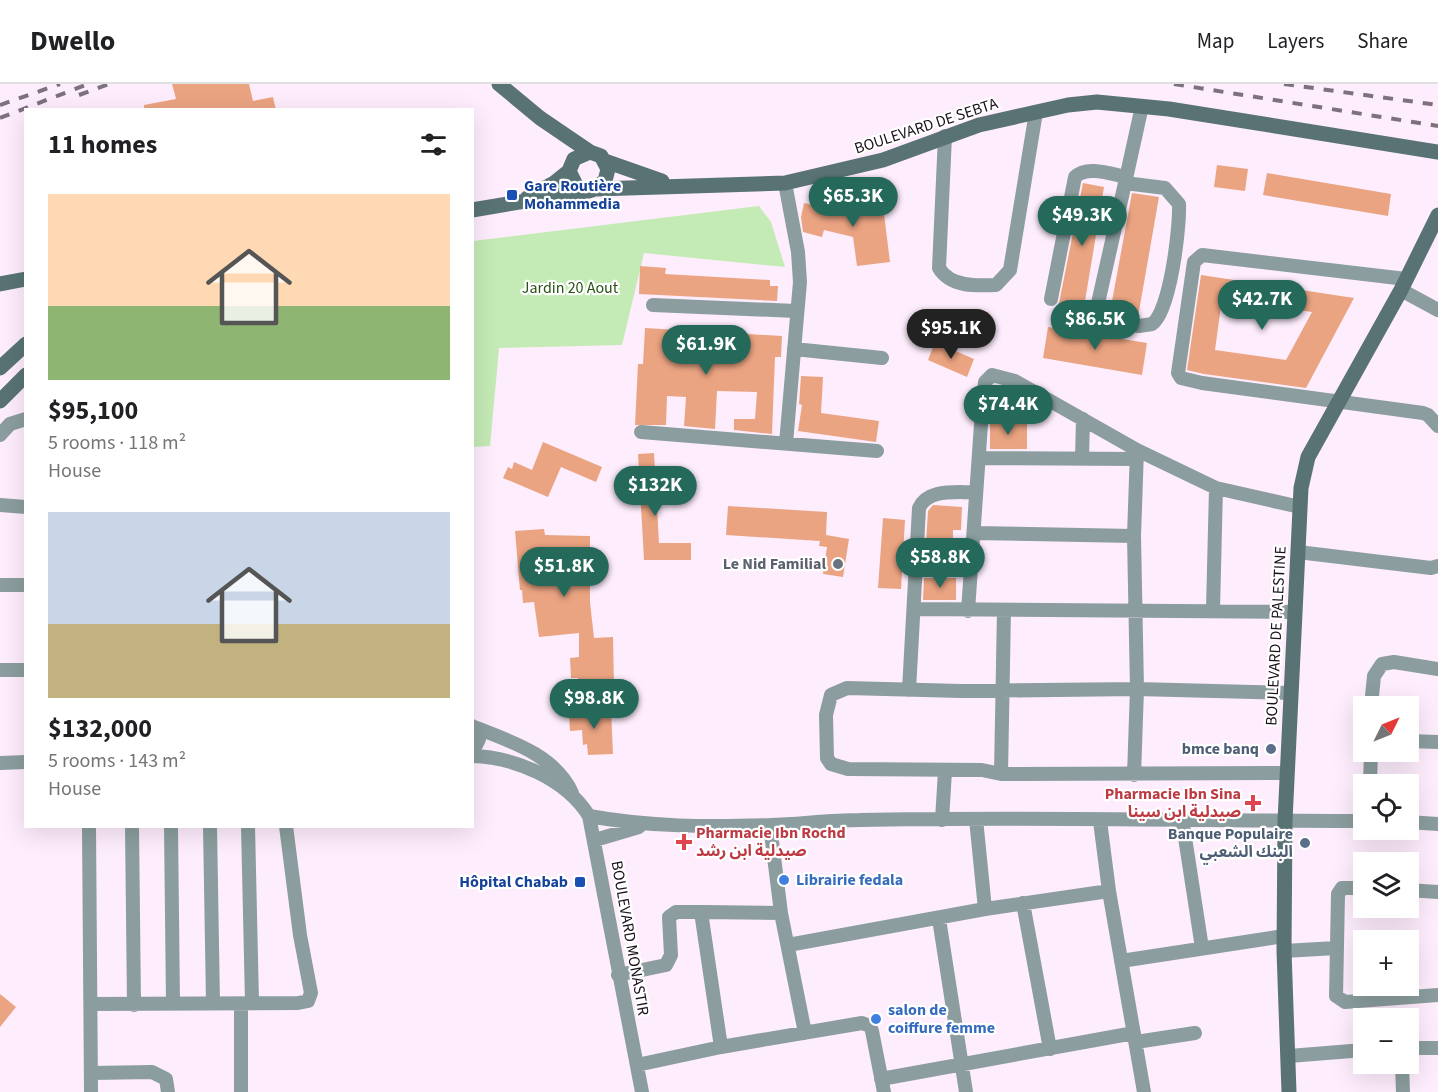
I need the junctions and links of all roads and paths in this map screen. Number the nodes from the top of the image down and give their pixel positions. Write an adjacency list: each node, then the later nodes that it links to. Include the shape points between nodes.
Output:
1 (499, 84): 4 (street)
2 (1142, 106): 3 (street, BOULEVARD DE SEBTA, via 1097,102); 7 (street, BOULEVARD DE SEBTA); 10 (street)
3 (1036, 112): 5 (street, BOULEVARD DE SEBTA); 5 (street, via 1010,270 996,285 957,282 939,268)
4 (540, 118): 6 (street); 9 (street, via 561,145)
5 (945, 136): 11 (street, BOULEVARD DE SEBTA, via 884,160)
6 (590, 152): 8 (street); 9 (street, via 578,155)
7 (1438, 152)
8 (604, 161): 12 (street, BOULEVARD DE SEBTA); 13 (street, via 607,177)
9 (570, 167): 13 (street, via 577,187); 14 (street, via 542,191)
10 (1125, 180): 20 (street, via 1090,171 1074,177); 25 (street); 25 (street, via 1165,188 1179,204 1180,222 1164,311 1149,326)
11 (785, 183): 12 (street, BOULEVARD DE SEBTA); 23 (street, via 800,268)
12 (674, 185): 13 (street, BOULEVARD DE SEBTA)
13 (592, 190): 14 (street, BOULEVARD DE SEBTA)
14 (518, 202): 15 (street)
15 (474, 210)
16 (1438, 215): 19 (street, BOULEVARD DE PALESTINE)
17 (24, 279): 18 (street)
18 (0, 284)
19 (1403, 284): 22 (street); 32 (street, BOULEVARD DE PALESTINE); 32 (street, via 1202,255 1194,262 1178,364 1181,378)
20 (1051, 299)
21 (653, 304): 23 (street)
22 (1438, 310)
23 (796, 311): 27 (street)
24 (1063, 317): 25 (street)
25 (1094, 321)
26 (24, 347): 29 (street)
27 (794, 349): 28 (street); 38 (street)
28 (882, 358)
29 (0, 368)
30 (24, 377): 31 (street)
31 (0, 401)
32 (1339, 402): 35 (street, via 1423,413); 47 (street, BOULEVARD DE PALESTINE, via 1308,457)
33 (1083, 419): 40 (street); 41 (street, via 1015,381 992,375 985,382); 42 (street)
34 (24, 420): 37 (street, via 10,424)
35 (1438, 426)
36 (641, 432): 38 (street)
37 (0, 435)
38 (786, 443): 39 (street)
39 (877, 451)
40 (1137, 454): 42 (street); 43 (street); 49 (street)
41 (979, 458): 42 (street); 44 (street)
42 (1082, 458)
43 (1216, 488): 47 (street); 57 (street)
44 (975, 492): 48 (street); 54 (street, via 934,494 923,500 918,519)
45 (0, 505): 46 (street)
46 (24, 507)
47 (1299, 507): 50 (street, BOULEVARD DE PALESTINE)
48 (974, 533): 49 (street); 58 (street)
49 (1134, 536): 56 (street)
50 (1298, 552): 51 (street); 59 (street, BOULEVARD DE PALESTINE)
51 (1438, 566)
52 (0, 585): 53 (street)
53 (24, 585)
54 (914, 609): 58 (street); 64 (street)
55 (1004, 610): 56 (street); 58 (street); 65 (street)
56 (1136, 610): 57 (street); 63 (street)
57 (1213, 610): 59 (street)
58 (968, 611)
59 (1295, 612): 66 (street, BOULEVARD DE PALESTINE)
60 (1438, 669): 67 (street, via 1394,662 1382,664 1374,676)
61 (0, 670): 62 (street)
62 (24, 670)
63 (1137, 689): 65 (street); 66 (street); 79 (street)
64 (909, 690): 65 (street); 76 (street, via 847,688 831,695 826,715 827,758 831,764 848,770)
65 (1001, 690): 78 (street)
66 (1291, 693): 77 (street, BOULEVARD DE PALESTINE)
67 (1372, 696)
68 (474, 726): 80 (street, BOULEVARD MONASTIR, via 545,761 568,783)
69 (474, 728): 72 (street, via 479,739)
70 (1419, 741): 71 (street)
71 (1438, 742)
72 (474, 750)
73 (474, 754): 80 (street, BOULEVARD MONASTIR, via 519,763)
74 (24, 762): 75 (street)
75 (0, 763)
76 (945, 771): 78 (street); 84 (street)
77 (1287, 773): 79 (street); 86 (street, BOULEVARD DE PALESTINE)
78 (1001, 774): 79 (street)
79 (1134, 775)
80 (573, 796): 81 (street, BOULEVARD MONASTIR)
81 (589, 816): 90 (street); 98 (street, BOULEVARD MONASTIR)
82 (1182, 818): 85 (street); 86 (street); 110 (street)
83 (976, 819): 84 (street); 85 (street); 104 (street)
84 (942, 820): 91 (street)
85 (1100, 821): 100 (street)
86 (1285, 821): 87 (street); 108 (street, BOULEVARD DE PALESTINE)
87 (1353, 821)
88 (1419, 823): 89 (street)
89 (1438, 824)
90 (650, 825): 91 (street); 98 (street)
91 (770, 825): 106 (street)
92 (89, 828): 117 (street)
93 (132, 828): 119 (street)
94 (171, 828): 118 (street)
95 (210, 828): 115 (street)
96 (248, 828): 116 (street)
97 (286, 828): 116 (street, via 311,997 298,1003)
98 (595, 840): 113 (street, BOULEVARD MONASTIR)
99 (1353, 888): 111 (street, via 1342,888 1338,894)
100 (1109, 891): 103 (street); 112 (street)
101 (1419, 891): 102 (street)
102 (1438, 892)
103 (1023, 903): 104 (street); 124 (street)
104 (985, 909): 107 (street)
105 (701, 912): 106 (street); 113 (street, via 676,912 669,917 671,955 666,965); 123 (street)
106 (781, 913): 109 (street)
107 (939, 919): 109 (street); 130 (street)
108 (1284, 944): 110 (street); 111 (street); 128 (street, BOULEVARD DE PALESTINE)
109 (788, 945): 120 (street)
110 (1202, 948): 112 (street)
111 (1336, 948): 114 (street, via 1336,996 1340,1000)
112 (1121, 961): 122 (street)
113 (618, 975): 129 (street, BOULEVARD MONASTIR)
114 (1438, 995)
115 (213, 1003): 116 (street); 118 (street)
116 (246, 1003): 136 (street)
117 (91, 1004): 119 (street); 131 (street)
118 (173, 1004): 119 (street)
119 (134, 1005)
120 (805, 1033): 123 (street); 133 (street, via 858,1023 870,1026)
121 (1196, 1033): 122 (street)
122 (1135, 1037): 124 (street); 139 (street)
123 (721, 1047): 129 (street)
124 (1050, 1048): 130 (street)
125 (1419, 1048): 126 (street)
126 (1438, 1048)
127 (1353, 1051): 128 (street)
128 (1289, 1056): 140 (street, BOULEVARD DE PALESTINE)
129 (637, 1065): 137 (street, BOULEVARD MONASTIR)
130 (963, 1065): 133 (street); 138 (street)
131 (92, 1073): 134 (street); 135 (street, via 156,1073 166,1079)
132 (1402, 1074): 141 (street)
133 (883, 1085)
134 (91, 1092)
135 (168, 1092)
136 (241, 1092)
137 (642, 1092)
138 (966, 1092)
139 (1144, 1092)
140 (1289, 1092)
141 (1403, 1092)

